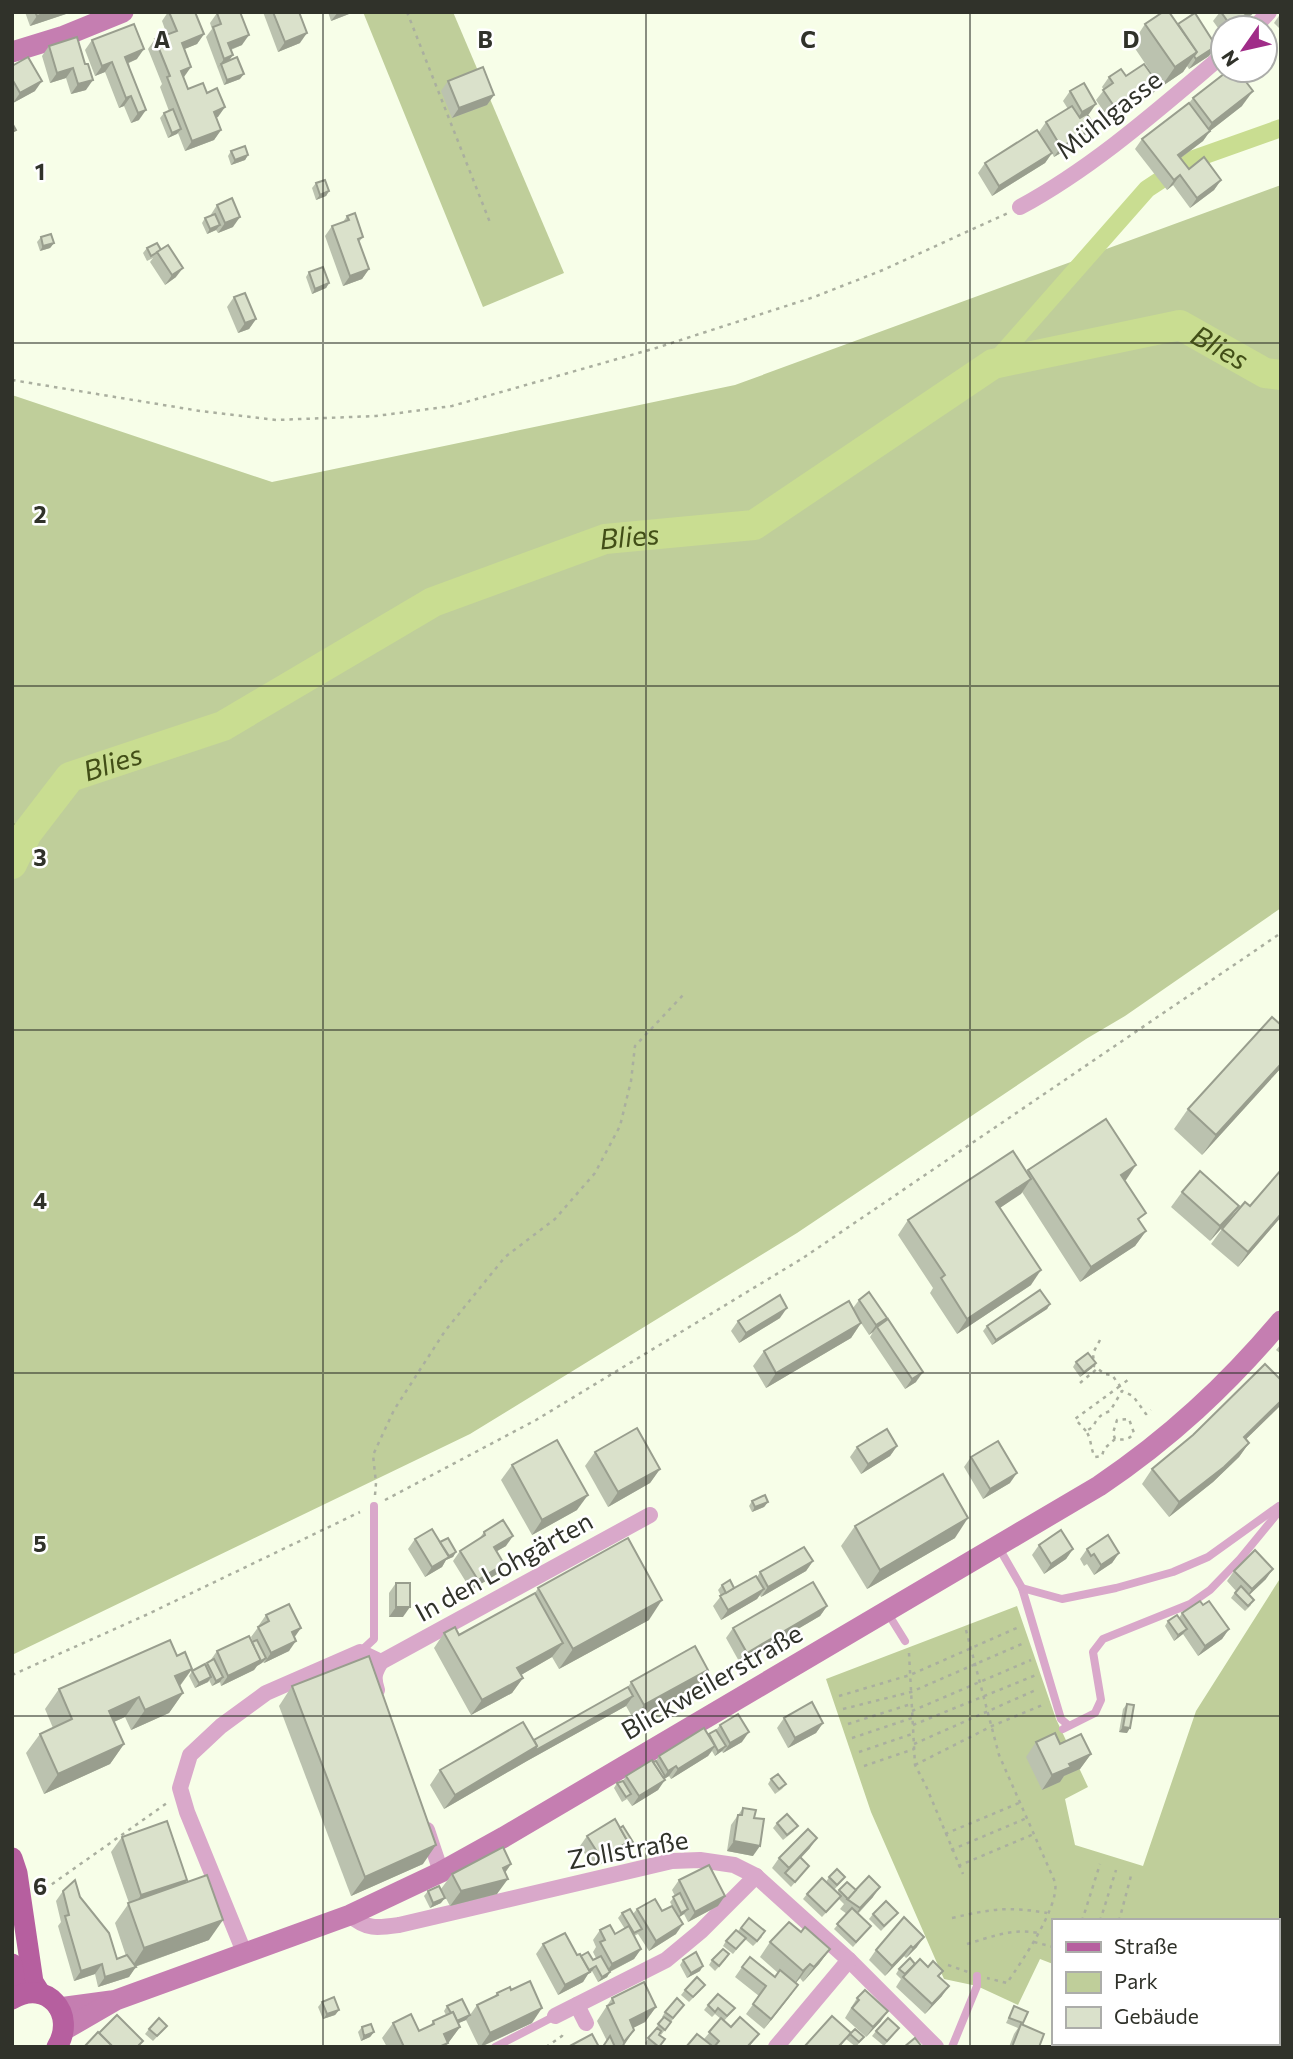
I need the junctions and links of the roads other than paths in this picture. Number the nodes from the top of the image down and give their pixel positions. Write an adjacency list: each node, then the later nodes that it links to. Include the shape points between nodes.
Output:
1 (123, 12): 2 (street)
2 (12, 52)
3 (1209, 67): 4 (street, Mühlgasse, via 1081,168)
4 (1020, 207)
5 (1281, 1321): 9 (street, Blickweilerstraße, via 1217,1392 1170,1434 1099,1486)
6 (374, 1506): 13 (lane, via 374,1639)
7 (1281, 1507): 10 (lane, via 1208,1557 1173,1572 1062,1599); 10 (lane, via 1210,1590 1190,1604 1103,1639 1093,1652 1101,1700 1095,1713 1065,1727)
8 (650, 1515): 14 (street, In den Lohgärten)
9 (998, 1546): 10 (lane); 11 (street, Blickweilerstraße)
10 (1023, 1588)
11 (887, 1612): 12 (lane); 18 (street, Blickweilerstraße)
12 (907, 1645)
13 (360, 1652): 14 (street); 21 (street, via 266,1693 220,1726 190,1755 181,1793)
14 (382, 1662): 15 (street, via 373,1679)
15 (383, 1705)
16 (423, 1820): 18 (street)
17 (12, 1858): 26 (main road, via 33,1982)
18 (441, 1872): 20 (street, Blickweilerstraße)
19 (756, 1875): 20 (street, Zollstraße, via 734,1865 672,1861 399,1925 360,1925); 22 (street, Zollstraße); 29 (street, via 666,1960)
20 (350, 1915): 21 (street, Blickweilerstraße)
21 (244, 1952): 28 (street, Blickweilerstraße)
22 (849, 1960): 35 (street); 36 (street, Zollstraße)
23 (12, 1968): 25 (main road)
24 (977, 1976): 37 (lane)
25 (12, 1992)
26 (40, 1993): 27 (main road); 30 (main road)
27 (12, 1998)
28 (116, 2000): 30 (street, Blickweilerstraße); 33 (street, Blickweilerstraße)
29 (577, 2005): 31 (street); 32 (street)
30 (59, 2008): 33 (main road, via 64,2022)
31 (555, 2016): 34 (lane)
32 (586, 2023)
33 (60, 2038)
34 (495, 2047)
35 (776, 2047)
36 (936, 2047)
37 (952, 2047)

